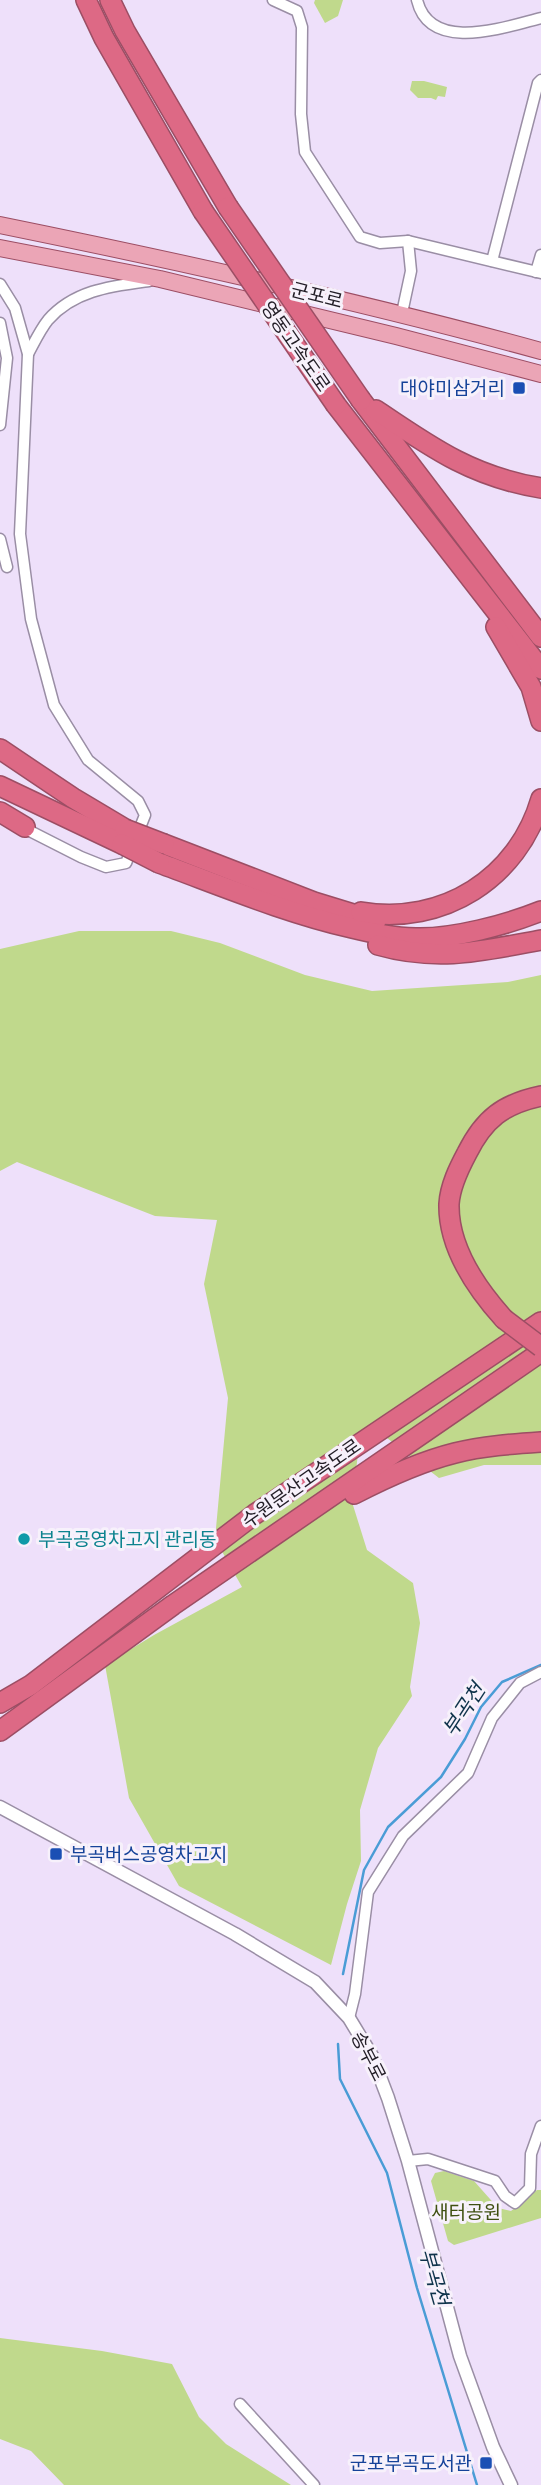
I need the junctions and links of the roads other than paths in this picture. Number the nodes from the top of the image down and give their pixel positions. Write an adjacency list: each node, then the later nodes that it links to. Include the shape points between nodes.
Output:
1 (86, 0): 24 (highway, 영동고속도로, bridge, via 202,211 336,405)
2 (110, 0): 20 (highway, 영동고속도로, bridge, via 228,207)
3 (273, 0): 8 (street, via 297,11 302,27 305,152 360,237 380,243)
4 (417, 0): 5 (street, via 424,15 456,33 481,33)
5 (541, 18)
6 (541, 80): 11 (street)
7 (0, 225): 15 (main road, 군포로)
8 (408, 241): 11 (street); 15 (street, via 411,271)
9 (0, 248): 13 (main road, 군포로)
10 (541, 255): 12 (street)
11 (492, 261): 12 (street)
12 (538, 273)
13 (160, 279): 18 (street, via 90,292 65,303 46,322); 19 (main road, 군포로)
14 (0, 284): 18 (street, via 15,307)
15 (402, 313): 17 (main road, 군포로)
16 (0, 323): 21 (street, via 7,358)
17 (541, 351)
18 (28, 354): 26 (street, via 20,534)
19 (541, 374)
20 (361, 400): 22 (highway, via 465,466); 27 (highway, 영동고속도로)
21 (0, 425)
22 (541, 488)
23 (0, 539): 25 (street)
24 (457, 559): 28 (highway, 영동고속도로); 29 (highway, via 531,687)
25 (4, 566): 26 (street)
26 (25, 572): 35 (street, via 31,619 54,705 88,760 138,801 145,815 125,863 106,867)
27 (541, 637)
28 (541, 669)
29 (541, 721)
30 (0, 749): 36 (highway)
31 (0, 786): 36 (highway)
32 (541, 799): 38 (highway, via 534,823 511,860 491,879 443,906 414,913)
33 (0, 812): 35 (highway)
34 (0, 822): 35 (street)
35 (25, 827)
36 (124, 837): 38 (highway, bridge, via 164,844); 38 (highway, bridge, via 159,863)
37 (541, 899): 38 (highway, via 494,915 417,927)
38 (315, 911): 39 (highway, via 383,935 417,938 495,926); 40 (highway, via 380,945 420,954 463,954)
39 (541, 911)
40 (541, 940)
41 (541, 1096): 43 (highway, via 498,1112 478,1130 456,1173 449,1203 460,1254 483,1296)
42 (541, 1110): 43 (highway, via 530,1110 506,1122 492,1135 478,1152 462,1198 469,1250)
43 (508, 1316): 45 (highway); 46 (highway, bridge)
44 (541, 1322): 50 (highway, 수원문산고속도로, via 255,1514)
45 (541, 1334)
46 (541, 1349): 48 (highway, 수원문산고속도로)
47 (541, 1442): 48 (highway, via 453,1453 376,1483)
48 (282, 1532): 50 (highway, 수원문산고속도로)
49 (541, 1672): 54 (street, via 520,1683 492,1717 468,1773 403,1836 368,1892)
50 (37, 1693): 51 (highway, 수원문산고속도로); 52 (highway, 수원문산고속도로)
51 (0, 1703)
52 (0, 1731)
53 (0, 1807): 54 (street, 송부로, via 315,1982)
54 (349, 2018): 56 (street, 송부로, via 372,2056)
55 (541, 2126): 56 (street, via 531,2154 530,2188 515,2203 495,2181 428,2160)
56 (408, 2161): 59 (street, 송부로, via 460,2356)
57 (240, 2404): 58 (street)
58 (314, 2485)
59 (511, 2485)

